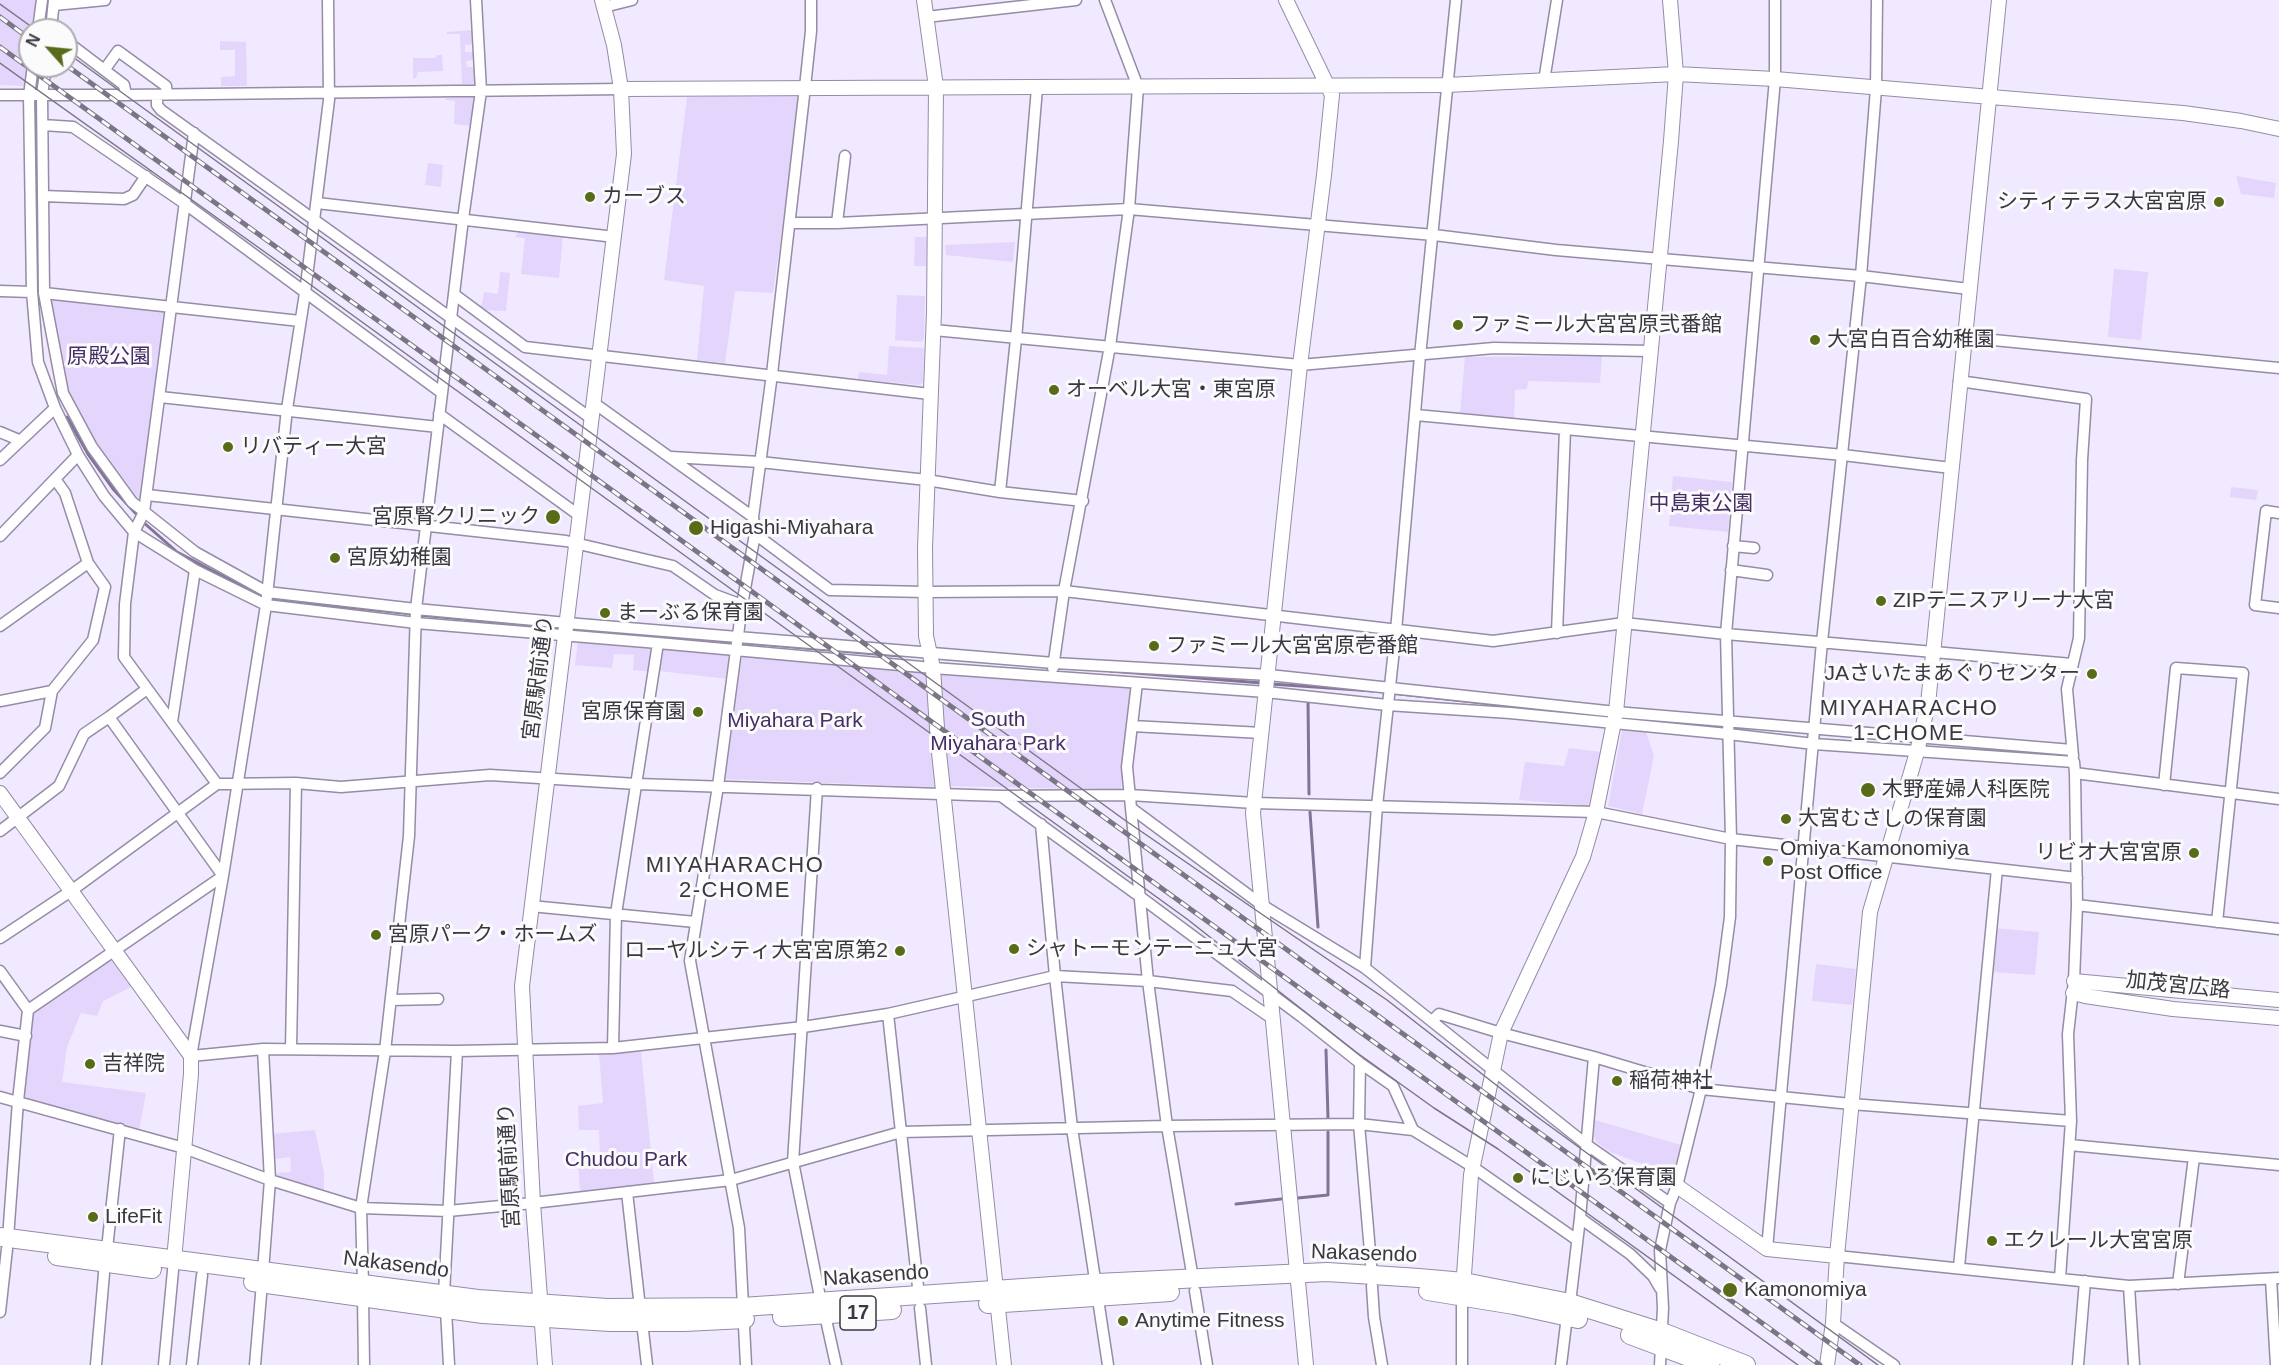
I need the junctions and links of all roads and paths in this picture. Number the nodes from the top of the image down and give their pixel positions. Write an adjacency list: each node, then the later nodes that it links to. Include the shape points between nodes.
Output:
1 (42, 0): 20 (street)
2 (105, 0): 17 (street)
3 (328, 0): 38 (street)
4 (476, 0): 37 (street)
5 (632, 0): 18 (street)
6 (811, 0): 31 (street)
7 (924, 0): 19 (street)
8 (1076, 0): 19 (street)
9 (1105, 0): 33 (street)
10 (1286, 0): 30 (street)
11 (1456, 0): 29 (street)
12 (1557, 0): 28 (street)
13 (1670, 0): 24 (street)
14 (1775, 0): 27 (street)
15 (1877, 0): 36 (street)
16 (1999, 0): 44 (street)
17 (54, 3): 21 (street)
18 (603, 3): 35 (street, 宮原駅前通り)
19 (926, 17): 32 (street)
20 (40, 18)
21 (52, 18)
22 (78, 50): 23 (street)
23 (105, 69): 42 (street, via 124,85); 43 (street, via 118,51 166,86)
24 (1676, 74): 27 (street); 28 (street); 63 (street)
25 (31, 78): 40 (street)
26 (44, 78): 41 (street)
27 (1775, 79): 36 (street); 64 (street)
28 (1544, 81): 29 (street)
29 (1446, 85): 30 (street); 61 (street)
30 (1328, 86): 33 (street); 60 (street, via 1332,95)
31 (805, 87): 32 (street); 35 (street); 58 (street)
32 (936, 87): 34 (street); 55 (street)
33 (1138, 87): 34 (street); 53 (street)
34 (1037, 88): 54 (street)
35 (621, 89): 37 (street); 62 (street, 宮原駅前通り, via 624,154)
36 (1876, 89): 44 (street); 65 (street)
37 (481, 91): 38 (street); 56 (street)
38 (329, 93): 43 (street); 52 (street)
39 (0, 94): 40 (street)
40 (29, 95): 41 (street); 68 (street)
41 (42, 95): 42 (street); 45 (street)
42 (126, 95): 43 (street)
43 (162, 95): 47 (street, via 157,105 161,110)
44 (1990, 97): 46 (street, via 2192,114); 66 (street)
45 (43, 125): 49 (street, via 73,126); 50 (street)
46 (2279, 129)
47 (194, 133): 51 (street); 57 (street)
48 (845, 156): 59 (street)
49 (146, 176): 50 (street, via 133,195 124,199); 51 (street)
50 (43, 196): 69 (street)
51 (184, 203): 70 (street); 72 (street)
52 (316, 203): 56 (street); 57 (street)
53 (1129, 209): 54 (street); 60 (street); 78 (street)
54 (1026, 213): 55 (street); 77 (street)
55 (936, 218): 59 (street); 75 (street)
56 (463, 219): 62 (street); 71 (street)
57 (314, 221): 70 (street); 73 (street)
58 (790, 223): 59 (street); 84 (street)
59 (837, 223)
60 (1317, 226): 61 (street); 82 (street)
61 (1434, 235): 63 (street); 81 (street)
62 (615, 237): 80 (street, 宮原駅前通り)
63 (1660, 260): 64 (street); 79 (street)
64 (1758, 267): 65 (street); 100 (street)
65 (1861, 276): 66 (street); 102 (street)
66 (1969, 288): 76 (street)
67 (0, 291): 68 (street)
68 (32, 292): 90 (street, via 38,362)
69 (44, 293): 72 (street); 116 (street, via 63,393)
70 (305, 293): 74 (street); 86 (street)
71 (454, 295): 73 (street); 80 (street, via 525,347)
72 (172, 307): 74 (street); 88 (street)
73 (452, 320): 86 (street); 94 (street)
74 (300, 321): 91 (street)
75 (934, 330): 77 (street); 87 (street)
76 (1964, 337): 83 (street); 85 (street)
77 (1016, 339): 78 (street); 109 (street)
78 (1110, 346): 82 (street); 111 (street)
79 (1650, 351): 81 (street, via 1494,348); 98 (street)
80 (600, 355): 84 (street); 89 (street, 宮原駅前通り)
81 (1420, 356): 82 (street); 93 (street)
82 (1300, 365): 133 (street)
83 (2279, 368)
84 (772, 374): 87 (street); 105 (street)
85 (1959, 381): 106 (street); 146 (street, via 2086,399 2079,638)
86 (442, 393): 92 (street)
87 (930, 394): 108 (street)
88 (160, 397): 91 (street); 110 (street)
89 (594, 403): 94 (street, 宮原駅前通り); 103 (street)
90 (55, 408): 99 (street); 101 (street)
91 (287, 409): 95 (street); 112 (street)
92 (440, 414): 95 (street); 114 (street)
93 (1416, 415): 96 (street); 138 (street)
94 (592, 419): 114 (street, 宮原駅前通り)
95 (438, 427): 117 (street)
96 (1565, 430): 98 (street); 139 (street)
97 (0, 432): 99 (street)
98 (1643, 437): 100 (street); 135 (street)
99 (19, 440): 104 (street)
100 (1742, 445): 102 (street); 121 (street)
101 (78, 455): 107 (street); 116 (street, via 104,496)
102 (1843, 455): 106 (street); 141 (street)
103 (670, 457): 105 (street); 115 (street)
104 (0, 460)
105 (760, 462): 108 (street); 115 (street)
106 (1951, 468): 144 (street)
107 (55, 479): 119 (street); 123 (street, via 65,493)
108 (927, 480): 109 (street); 128 (street)
109 (1000, 492): 111 (street)
110 (147, 495): 112 (street); 116 (street)
111 (1083, 501): 127 (street)
112 (277, 509): 117 (street); 129 (street)
113 (2279, 513): 131 (street, via 2266,511 2255,605)
114 (580, 516): 120 (street, 宮原駅前通り)
115 (753, 517): 118 (street)
116 (140, 521): 124 (street); 129 (street); 150 (street, via 125,604 124,657)
117 (426, 525): 120 (street); 132 (street)
118 (755, 534): 128 (street, via 830,590); 130 (street)
119 (0, 536)
120 (577, 543): 130 (street, via 673,566 715,595); 137 (street, 宮原駅前通り)
121 (1733, 546): 122 (street); 125 (street)
122 (1754, 548)
123 (88, 563): 136 (street); 151 (street, via 105,587 93,640)
124 (195, 570): 129 (street); 156 (street)
125 (1731, 570): 126 (street); 140 (street)
126 (1767, 574)
127 (1064, 591): 128 (street); 133 (street); 147 (street)
128 (927, 592): 145 (street)
129 (267, 598): 132 (street); 134 (street); 169 (street)
130 (742, 605): 143 (street)
131 (2279, 608)
132 (416, 609): 134 (street); 137 (street)
133 (1275, 617): 138 (street); 149 (street)
134 (416, 623): 137 (street); 167 (street)
135 (1624, 623): 139 (street); 140 (street); 155 (street)
136 (0, 626)
137 (566, 629): 142 (street); 143 (street); 165 (street, 宮原駅前通り)
138 (1396, 631): 139 (street, via 1493,641); 152 (street)
139 (1557, 633)
140 (1726, 634): 141 (street); 158 (street)
141 (1822, 642): 144 (street); 160 (street)
142 (658, 643): 143 (street); 170 (street)
143 (737, 644): 145 (street); 145 (street); 172 (street)
144 (1934, 651): 146 (street); 161 (street)
145 (931, 659): 147 (street); 147 (street); 175 (street)
146 (2072, 664): 162 (street, via 2067,689)
147 (1053, 669): 148 (street); 149 (street)
148 (1137, 683): 149 (street); 157 (street)
149 (1267, 685): 152 (street); 152 (street); 159 (street)
150 (147, 689): 154 (street); 156 (street)
151 (52, 691): 153 (street); 164 (street, via 45,728)
152 (1388, 696): 155 (street); 181 (street)
153 (0, 701)
154 (109, 717): 184 (street); 185 (street, via 84,734 59,786)
155 (1614, 718): 158 (street); 183 (street)
156 (172, 722): 168 (street)
157 (1132, 726): 159 (street); 177 (street, via 1127,767)
158 (1728, 727): 160 (street); 160 (street); 188 (street)
159 (1262, 733): 180 (street)
160 (1815, 735): 161 (street); 161 (street); 189 (street)
161 (1919, 744): 162 (street); 163 (street); 190 (street)
162 (2072, 750): 163 (street)
163 (2074, 768): 171 (street); 193 (street)
164 (0, 773)
165 (548, 778): 167 (street, via 490,775); 170 (street); 198 (street, 宮原駅前通り)
166 (296, 783): 167 (street, via 341,787); 169 (street); 226 (street)
167 (409, 783): 213 (street, via 409,836)
168 (217, 784): 169 (street); 184 (street)
169 (238, 784): 192 (street)
170 (637, 784): 172 (street); 199 (street)
171 (2164, 785): 176 (street); 176 (street, via 2176,668 2243,674)
172 (718, 786): 173 (street); 200 (street)
173 (817, 788): 175 (street); 220 (street)
174 (0, 793): 185 (street)
175 (944, 794): 178 (street); 211 (street)
176 (2229, 794): 179 (street); 201 (street)
177 (1130, 795): 178 (street); 180 (street); 182 (street)
178 (1001, 796): 186 (street)
179 (2279, 799)
180 (1254, 803): 181 (street); 196 (street)
181 (1377, 806): 183 (street); 205 (street)
182 (1131, 808): 195 (street); 196 (street)
183 (1596, 812): 188 (street); 222 (street, via 1583,857)
184 (178, 813): 192 (street); 194 (street)
185 (18, 818): 187 (street); 194 (street)
186 (1041, 824): 195 (street); 207 (street)
187 (0, 831)
188 (1731, 839): 189 (street); 235 (street, via 1730,916)
189 (1804, 847): 190 (street); 237 (street)
190 (1887, 856): 191 (street); 239 (street, via 1870,912)
191 (1997, 869): 193 (street); 240 (street)
192 (223, 876): 204 (street); 231 (street)
193 (2077, 878): 197 (street)
194 (71, 891): 203 (street); 204 (street)
195 (1139, 896): 208 (street); 210 (street)
196 (1262, 905): 205 (street); 210 (street)
197 (2077, 905): 201 (street); 209 (street)
198 (531, 906): 199 (street); 229 (street, 宮原駅前通り, via 522,986)
199 (616, 914): 200 (street); 225 (street)
200 (695, 922): 224 (street, via 690,961)
201 (2217, 922): 202 (street)
202 (2279, 929)
203 (0, 938)
204 (114, 950): 215 (street); 231 (street)
205 (1365, 968): 219 (street)
206 (0, 971): 215 (street)
207 (1055, 976): 208 (street); 211 (street); 245 (street)
208 (1148, 981): 218 (street, via 1233,991); 243 (street)
209 (2074, 987): 214 (street); 217 (street, 加茂宮広路, via 2085,996 2173,1009); 241 (street, via 2068,1034)
210 (1269, 992): 218 (street); 233 (street)
211 (964, 998): 216 (street); 248 (street)
212 (438, 999): 213 (street)
213 (391, 1000): 228 (street)
214 (2279, 1000)
215 (28, 1010): 223 (street)
216 (888, 1014): 220 (street); 249 (street)
217 (2279, 1018)
218 (1273, 1019): 244 (street)
219 (1432, 1020): 222 (street, via 1439,1014); 234 (street)
220 (803, 1027): 224 (street); 254 (street)
221 (0, 1031): 223 (street)
222 (1501, 1033): 232 (street); 234 (street)
223 (26, 1036): 238 (street)
224 (704, 1038): 225 (street); 258 (street)
225 (613, 1048): 229 (street)
226 (291, 1049): 227 (street); 228 (street)
227 (263, 1050): 231 (street); 257 (street)
228 (385, 1051): 230 (street); 263 (street)
229 (525, 1051): 230 (street); 261 (street, 宮原駅前通り)
230 (457, 1052): 264 (street)
231 (191, 1056): 252 (street)
232 (1594, 1057): 235 (street); 250 (street)
233 (1359, 1064): 242 (street); 247 (street, via 1393,1086)
234 (1493, 1069): 250 (street); 256 (street)
235 (1701, 1089): 237 (street); 259 (street)
236 (0, 1096): 238 (street)
237 (1782, 1096): 239 (street); 268 (street)
238 (18, 1101): 246 (street); 267 (street)
239 (1851, 1104): 240 (street); 270 (street)
240 (1972, 1113): 241 (street); 272 (street)
241 (2072, 1122): 251 (street)
242 (1359, 1124): 244 (street); 247 (street); 278 (street)
243 (1167, 1126): 244 (street); 245 (street); 281 (street)
244 (1283, 1126): 277 (street)
245 (1072, 1128): 248 (street); 285 (street)
246 (120, 1129): 252 (street); 269 (street)
247 (1413, 1130): 256 (street)
248 (979, 1131): 249 (street); 287 (street)
249 (901, 1132): 254 (street); 289 (street)
250 (1587, 1145): 262 (street); 265 (street)
251 (2070, 1145): 253 (street); 275 (street)
252 (184, 1148): 257 (street); 271 (street)
253 (2194, 1157): 255 (street); 280 (street)
254 (793, 1162): 258 (street); 290 (street)
255 (2279, 1165)
256 (1473, 1167): 266 (street); 284 (street)
257 (270, 1180): 263 (street); 274 (street)
258 (731, 1180): 260 (street); 294 (street, via 739,1228)
259 (1677, 1186): 262 (street); 268 (street)
260 (627, 1192): 261 (street); 295 (street)
261 (533, 1203): 264 (street); 292 (street, 宮原駅前通り)
262 (1670, 1203): 283 (street, via 1660,1250)
263 (361, 1208): 264 (street); 286 (street)
264 (448, 1211): 288 (street)
265 (1580, 1218): 266 (street); 283 (street, via 1630,1254)
266 (1577, 1240): 291 (street)
267 (4, 1243): 269 (highway, Nakasendo / 17); 293 (street)
268 (1767, 1249): 270 (street)
269 (106, 1256): 271 (highway, Nakasendo / 17); 298 (street)
270 (1837, 1256): 272 (street); 296 (street)
271 (173, 1266): 273 (highway, Nakasendo / 17); 274 (highway, Nakasendo / 17); 299 (street)
272 (1959, 1267): 275 (street)
273 (202, 1275): 274 (highway, Nakasendo / 17); 300 (street)
274 (263, 1277): 286 (highway, Nakasendo / 17); 301 (street)
275 (2060, 1278): 279 (street)
276 (2275, 1278): 280 (street); 323 (street)
277 (1297, 1279): 278 (highway, Nakasendo / 17); 281 (highway, Nakasendo / 17); 312 (street)
278 (1372, 1280): 284 (highway, Nakasendo / 17); 313 (street)
279 (2085, 1281): 282 (street); 321 (street)
280 (2178, 1284): 282 (street)
281 (1194, 1285): 285 (highway, Nakasendo / 17); 311 (street)
282 (2129, 1286): 322 (street)
283 (1661, 1288): 297 (street)
284 (1463, 1289): 291 (highway, Nakasendo / 17); 314 (street)
285 (1098, 1290): 287 (highway, Nakasendo / 17); 310 (street)
286 (363, 1291): 288 (highway, Nakasendo / 17); 302 (street)
287 (997, 1297): 289 (highway, Nakasendo / 17); 309 (street)
288 (445, 1302): 292 (highway, Nakasendo / 17); 303 (street)
289 (920, 1302): 290 (highway, Nakasendo / 17); 308 (street)
290 (823, 1309): 294 (highway, Nakasendo / 17); 307 (street)
291 (1568, 1309): 297 (highway, Nakasendo / 17); 315 (street)
292 (542, 1311): 295 (highway, Nakasendo / 17, via 610,1322); 304 (street, 宮原駅前通り)
293 (0, 1312)
294 (743, 1313): 295 (highway, Nakasendo / 17); 306 (street)
295 (641, 1315): 305 (street)
296 (1833, 1323): 319 (street); 320 (street)
297 (1661, 1338): 316 (street); 317 (highway, Nakasendo / 17); 318 (highway, Nakasendo / 17)
298 (96, 1365)
299 (164, 1365)
300 (192, 1365)
301 (255, 1365)
302 (364, 1365)
303 (449, 1365)
304 (545, 1365)
305 (647, 1365)
306 (746, 1365)
307 (836, 1365)
308 (926, 1365)
309 (1004, 1365)
310 (1108, 1365)
311 (1207, 1365)
312 (1306, 1365)
313 (1382, 1365)
314 (1462, 1365)
315 (1561, 1365)
316 (1660, 1365)
317 (1710, 1365)
318 (1746, 1365)
319 (1827, 1365)
320 (1894, 1365)
321 (2078, 1365)
322 (2134, 1365)
323 (2276, 1365)

